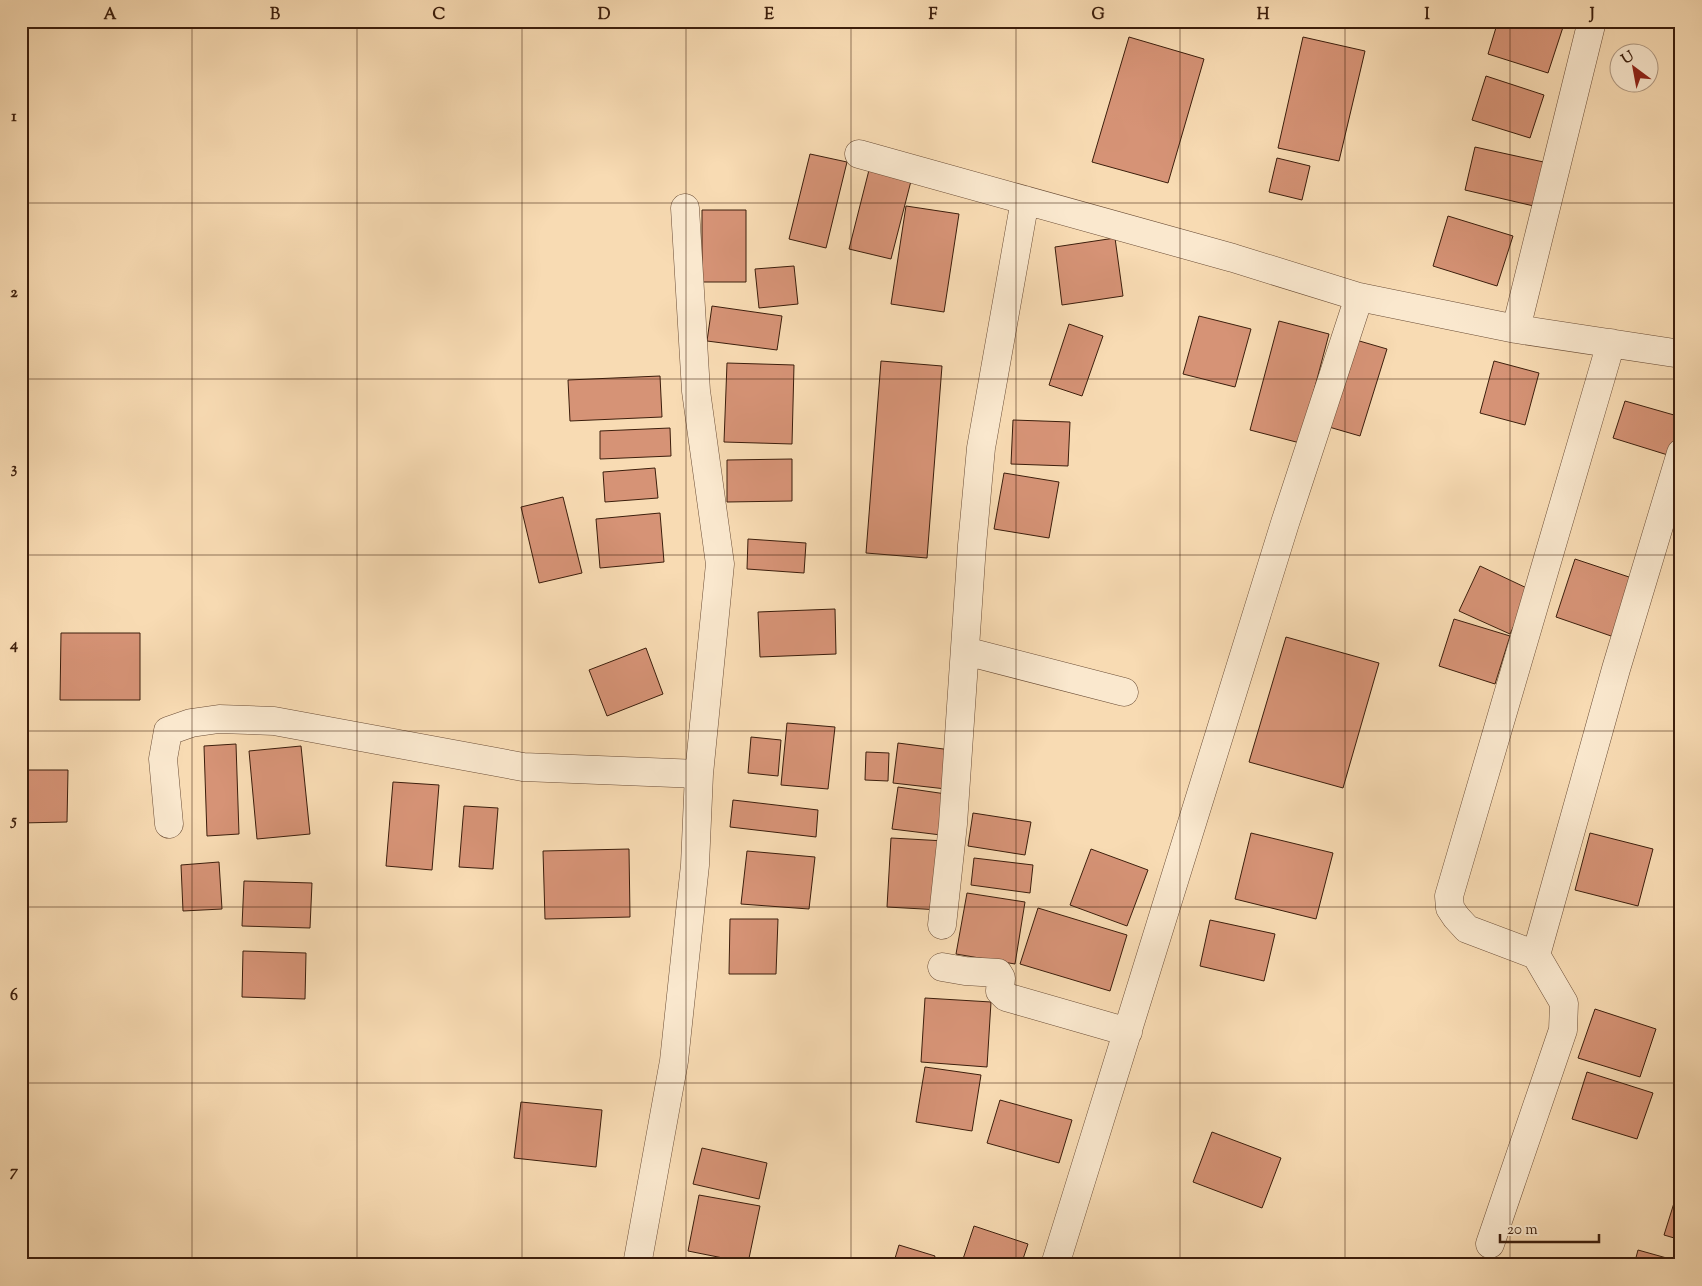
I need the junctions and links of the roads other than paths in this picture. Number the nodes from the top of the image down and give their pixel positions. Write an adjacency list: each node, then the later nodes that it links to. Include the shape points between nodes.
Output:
1 (1592, 21): 6 (street)
2 (859, 154): 3 (street)
3 (1025, 200): 5 (street); 10 (street, via 981,448)
4 (686, 208): 12 (street, via 696,391 720,564)
5 (1359, 297): 6 (street); 17 (street, via 1282,533)
6 (1516, 329): 7 (street)
7 (1611, 344): 8 (street); 15 (street, via 1449,896 1450,908 1467,928)
8 (1681, 354)
9 (1681, 453): 15 (street, via 1616,669)
10 (965, 651): 11 (street); 14 (street, via 954,824)
11 (1124, 692)
12 (699, 774): 13 (street, via 523,767 274,721 218,720 191,723 168,731 163,759); 19 (street, via 695,865 674,1061)
13 (168, 824)
14 (942, 925)
15 (1536, 955): 18 (street, via 1564,1003 1563,1030)
16 (942, 967): 17 (street, via 998,973 1000,991 1006,997)
17 (1128, 1032): 20 (street)
18 (1490, 1244)
19 (636, 1265)
20 (1055, 1265)

